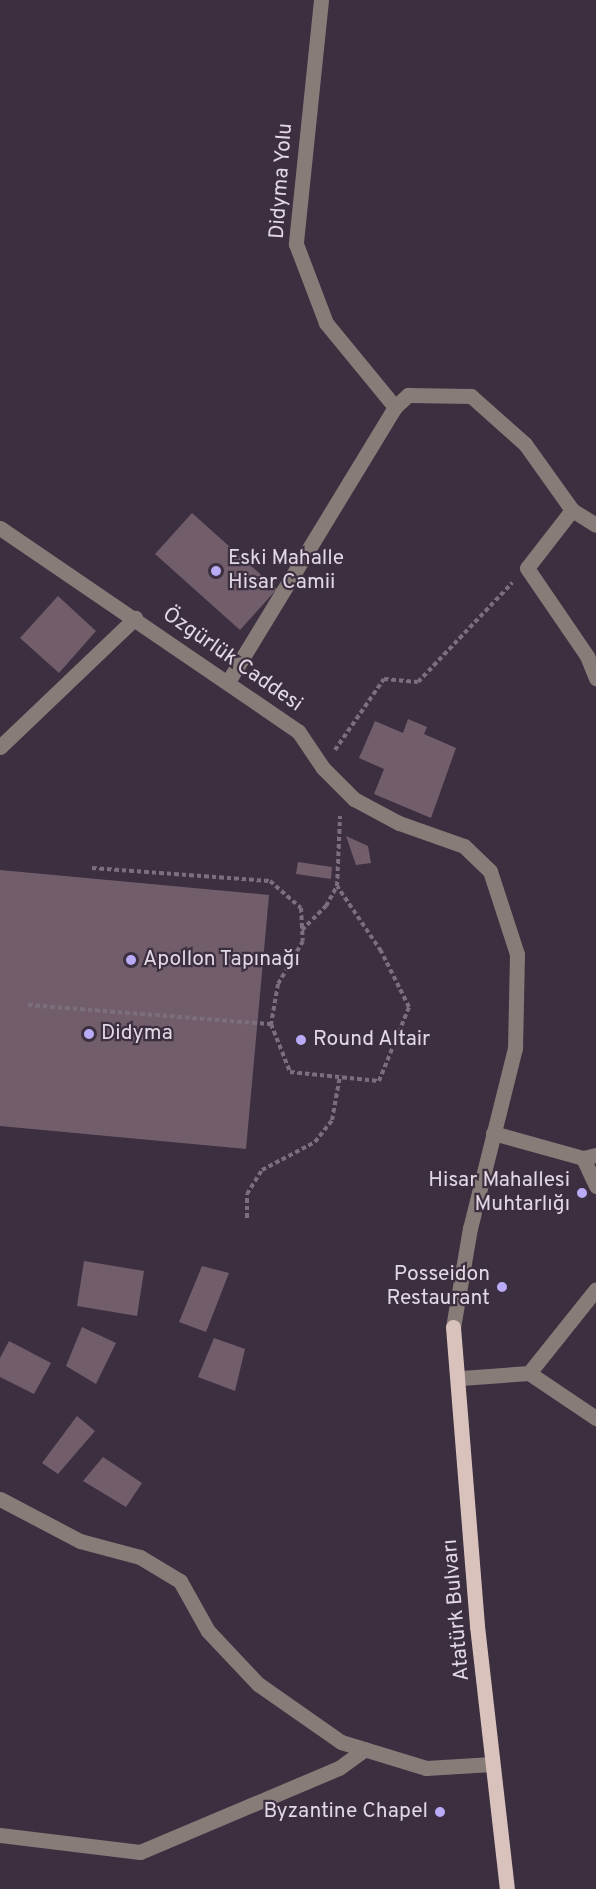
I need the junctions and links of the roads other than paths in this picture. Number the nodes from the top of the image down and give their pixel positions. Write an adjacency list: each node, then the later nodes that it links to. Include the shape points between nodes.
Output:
1 (321, 0): 2 (street, Didyma Yolu, via 296,244 326,323)
2 (395, 407): 3 (street, via 408,395 471,396 525,444); 8 (street)
3 (572, 510): 4 (street); 7 (street, via 527,568 587,656)
4 (596, 525)
5 (0, 528): 6 (street, Özgürlük Caddesi)
6 (135, 618): 8 (street, Özgürlük Caddesi); 9 (street)
7 (596, 678)
8 (229, 680): 10 (street, Özgürlük Caddesi, via 298,731 323,768 354,799 399,823 465,846 490,871 517,954 515,1048)
9 (0, 747)
10 (493, 1133): 11 (street); 14 (street, Özgürlük Caddesi)
11 (590, 1156): 12 (street)
12 (596, 1186)
13 (596, 1289): 15 (street)
14 (453, 1327): 16 (main road, Atatürk Bulvarı)
15 (529, 1373): 16 (street); 17 (street)
16 (461, 1378): 20 (main road, Atatürk Bulvarı)
17 (596, 1418)
18 (0, 1499): 19 (street, via 80,1541 140,1557 180,1581 207,1631 258,1684 340,1742)
19 (365, 1749): 20 (street, via 426,1768); 21 (street, via 339,1768 140,1852)
20 (492, 1764): 22 (main road, Atatürk Bulvarı)
21 (0, 1834)
22 (507, 1889)

